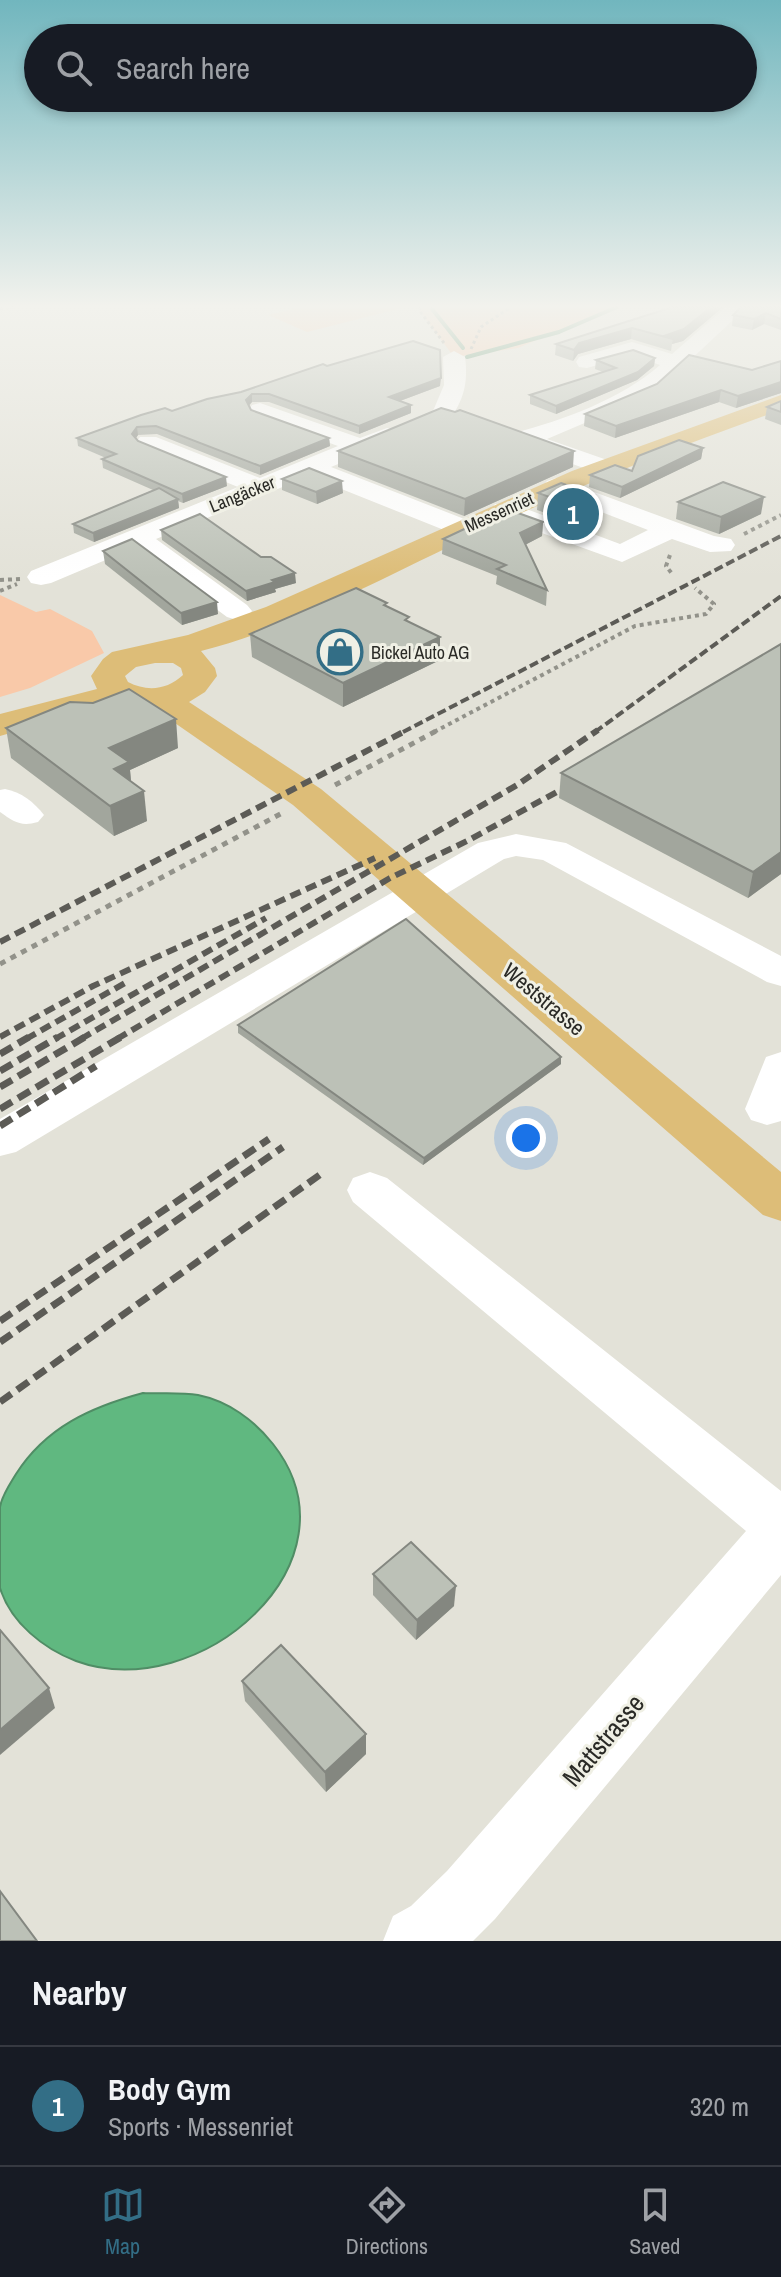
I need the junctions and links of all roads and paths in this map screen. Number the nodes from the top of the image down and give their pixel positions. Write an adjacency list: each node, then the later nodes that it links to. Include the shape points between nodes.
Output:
1 (451, 398): 5 (street)
2 (626, 398): 9 (street, via 513,434)
3 (781, 402): 9 (main road, Messenriet)
4 (260, 410): 8 (street)
5 (444, 411): 6 (street); 8 (street, Langäcker)
6 (471, 418)
7 (148, 442): 11 (street)
8 (360, 446): 10 (street, Langäcker)
9 (601, 466): 12 (main road, Messenriet)
10 (309, 467): 11 (street, Langäcker); 16 (street)
11 (260, 487): 17 (street, Langäcker)
12 (567, 490): 13 (main road, Messenriet); 15 (street)
13 (515, 514): 15 (street, via 622,554); 16 (main road, Messenriet)
14 (781, 515): 18 (path)
15 (663, 526): 18 (street)
16 (463, 528): 21 (main road, Messenriet)
17 (136, 537): 19 (street, Langäcker); 22 (street)
18 (721, 545)
19 (41, 577)
20 (695, 588): 23 (path, via 714,604 706,614)
21 (323, 598): 24 (main road, Messenriet); 25 (main road, Messenriet, via 212,656)
22 (237, 611)
23 (635, 626)
24 (160, 652): 25 (main road, via 187,657); 26 (main road, Messenriet, via 125,659)
25 (198, 676): 26 (main road, Messenriet, via 178,693); 29 (main road, Weststrasse)
26 (132, 688): 27 (main road, via 70,688); 28 (main road); 29 (main road, Weststrasse, via 185,713)
27 (0, 711)
28 (0, 725)
29 (307, 797): 35 (main road, Weststrasse)
30 (776, 967): 33 (street, via 553,851 516,845 491,851)
31 (781, 1067): 32 (street)
32 (767, 1109)
33 (0, 1140)
34 (370, 1190): 36 (street)
35 (781, 1201)
36 (781, 1525)
37 (781, 1532): 38 (street, Mattstrasse)
38 (433, 1937)

